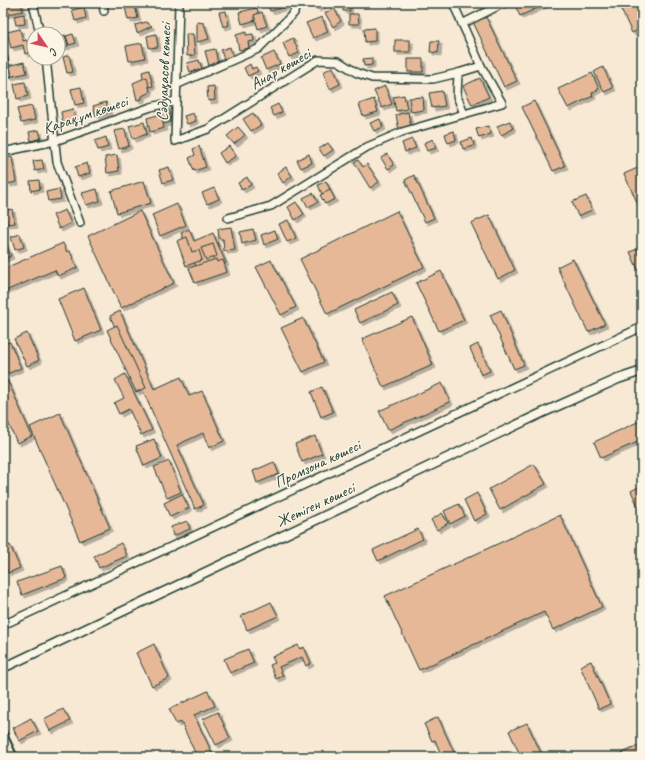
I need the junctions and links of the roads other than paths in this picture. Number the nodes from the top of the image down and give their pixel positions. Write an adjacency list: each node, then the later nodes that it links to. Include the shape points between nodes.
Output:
1 (33, 3): 9 (street)
2 (103, 3): 7 (street)
3 (179, 3): 15 (street, Сәдуақасов көшесі)
4 (296, 3): 15 (street, Анар көшесі, via 294,13 258,49)
5 (453, 3): 8 (street)
6 (504, 3): 8 (street)
7 (104, 11)
8 (462, 24): 12 (street)
9 (38, 26)
10 (3, 56): 13 (street)
11 (47, 66): 18 (street)
12 (481, 66): 14 (street, Анар көшесі); 17 (street, via 502,103)
13 (7, 74)
14 (458, 74): 17 (street, via 457,96); 19 (street, Анар көшесі, via 433,79 372,78 357,73 338,61 318,60 208,129)
15 (176, 85): 16 (street, Сәдуақасов көшесі)
16 (176, 100): 18 (street, Қарақұм көшесі); 19 (street, Сәдуақасов көшесі)
17 (464, 114): 21 (street, via 402,132 367,147 271,206)
18 (55, 141): 20 (street, Қарақұм көшесі); 22 (street, via 57,162)
19 (176, 141)
20 (3, 152)
21 (228, 218)
22 (80, 223)
23 (642, 327): 25 (street, Промзона көшесі)
24 (642, 371): 26 (street, Жетіген көшесі, via 542,413)
25 (3, 625)
26 (3, 668)

